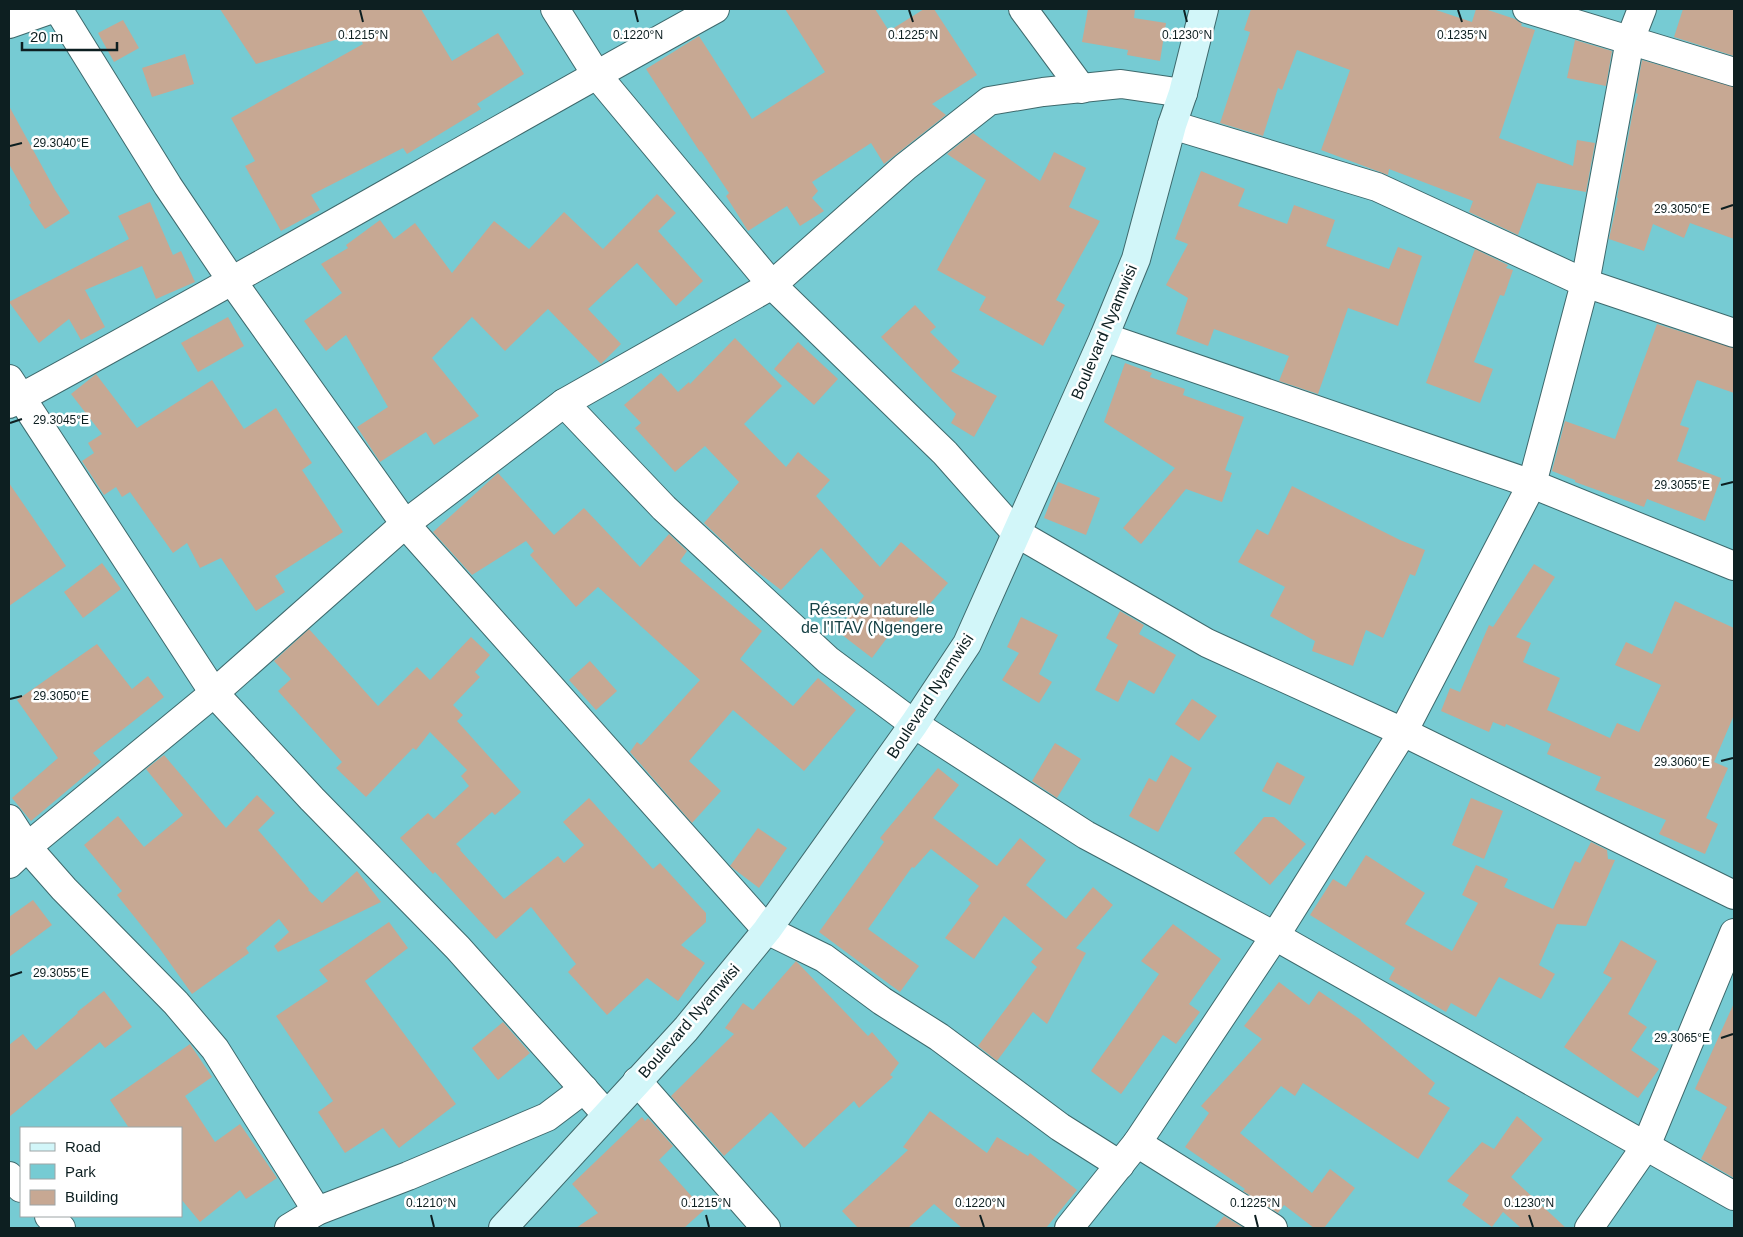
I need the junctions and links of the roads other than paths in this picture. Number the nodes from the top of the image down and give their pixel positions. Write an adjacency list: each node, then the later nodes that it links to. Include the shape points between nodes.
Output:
1 (52, 9): 9 (street)
2 (58, 9): 16 (street, via 168,186)
3 (555, 9): 12 (street)
4 (715, 9): 12 (street)
5 (1023, 9): 13 (street)
6 (1204, 9): 14 (main road, Boulevard Nyamwisi)
7 (1527, 9): 10 (street)
8 (1642, 9): 10 (street)
9 (9, 24)
10 (1630, 40): 11 (street); 17 (street)
11 (1734, 72)
12 (596, 74): 16 (street); 18 (street)
13 (1082, 88): 14 (street, via 1121,84); 18 (street, via 989,101 905,167)
14 (1183, 92): 15 (main road, Boulevard Nyamwisi)
15 (1172, 125): 17 (street, via 1377,187); 20 (main road, Boulevard Nyamwisi, via 1136,259)
16 (232, 281): 21 (street); 24 (street)
17 (1585, 282): 19 (street); 23 (street)
18 (772, 285): 22 (street); 25 (street, via 945,453)
19 (1734, 334)
20 (1104, 337): 23 (street); 25 (main road, Boulevard Nyamwisi)
21 (13, 393): 27 (street)
22 (564, 403): 24 (street); 28 (street, via 664,508 828,660)
23 (1532, 484): 26 (street); 29 (street)
24 (405, 524): 27 (street); 33 (street)
25 (1015, 532): 28 (main road, Boulevard Nyamwisi, via 967,644); 29 (street, via 1206,643)
26 (1734, 566)
27 (214, 693): 31 (street); 37 (street, via 458,948)
28 (914, 724): 33 (main road, Boulevard Nyamwisi); 35 (street, via 1086,835)
29 (1403, 732): 32 (street); 35 (street)
30 (9, 819): 31 (street)
31 (18, 855): 45 (street, via 64,889 176,1003 216,1049)
32 (1734, 895)
33 (767, 930): 36 (main road, Boulevard Nyamwisi, via 686,1028); 41 (street, via 824,958 882,1001 939,1037 1060,1127)
34 (1734, 933): 40 (street)
35 (1275, 936): 39 (street); 40 (street)
36 (637, 1081): 38 (main road, Boulevard Nyamwisi); 50 (street)
37 (584, 1089): 38 (street); 45 (street, via 547,1117)
38 (606, 1114): 49 (main road, Boulevard Nyamwisi)
39 (1137, 1143): 41 (street); 52 (street)
40 (1646, 1146): 44 (street); 53 (street)
41 (1120, 1165): 51 (street)
42 (9, 1176): 43 (street)
43 (20, 1187)
44 (1734, 1196)
45 (317, 1211): 48 (street)
46 (50, 1217): 47 (street)
47 (61, 1228)
48 (288, 1228)
49 (503, 1228)
50 (766, 1228)
51 (1069, 1228)
52 (1273, 1228)
53 (1589, 1228)

